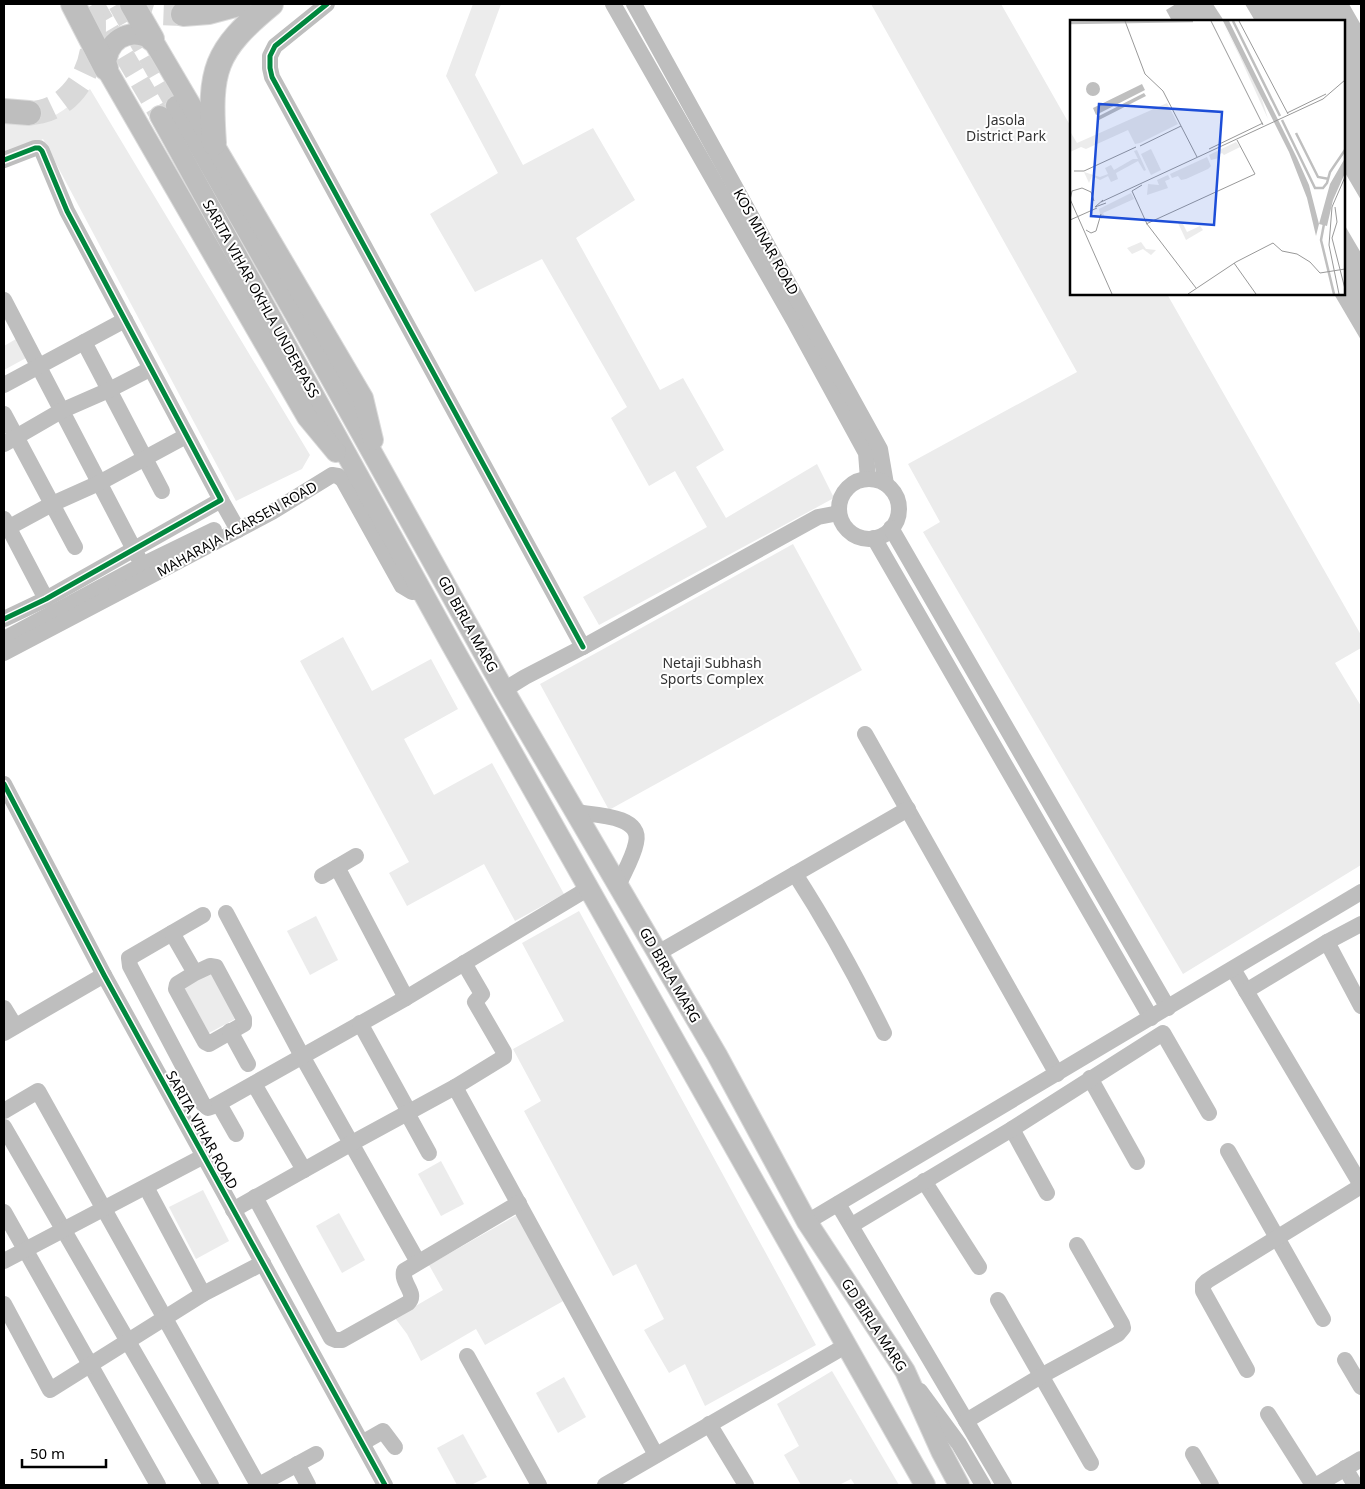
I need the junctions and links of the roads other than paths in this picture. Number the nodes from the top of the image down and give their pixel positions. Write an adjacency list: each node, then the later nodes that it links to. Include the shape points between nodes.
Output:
1 (73, 4): 10 (highway)
2 (132, 4): 9 (highway)
3 (239, 4): 8 (highway, via 209,12)
4 (271, 4): 13 (highway, via 240,32 218,65 212,109)
5 (326, 4): 48 (street, via 275,46 270,56 272,77)
6 (613, 4): 29 (street, KOS MINAR ROAD, via 794,320 866,453)
7 (634, 4): 32 (street, KOS MINAR ROAD, via 880,448)
8 (183, 14)
9 (152, 39): 10 (main road, via 133,34 116,41 106,58); 13 (main road)
10 (106, 68): 25 (main road, via 307,416)
11 (4, 111): 12 (highway)
12 (29, 113)
13 (214, 143): 28 (main road, via 363,398)
14 (4, 160): 16 (street, via 39,148 67,211)
15 (4, 300): 18 (street)
16 (125, 320): 17 (street); 19 (street)
17 (84, 342): 18 (street); 21 (street)
18 (38, 366): 20 (street); 22 (street)
19 (150, 369): 21 (street); 24 (street)
20 (4, 385)
21 (109, 390): 22 (street); 27 (street)
22 (62, 411): 26 (street); 31 (street)
23 (4, 414): 26 (street)
24 (186, 436): 27 (street); 34 (street)
25 (323, 438): 30 (main road); 37 (street, MAHARAJA AGARSEN ROAD, via 331,458 328,469)
26 (10, 441): 35 (street)
27 (145, 458): 31 (street); 33 (street)
28 (379, 465): 30 (main road, SARITA VIHAR OKHLA UNDERPASS, via 300,323 168,111); 50 (main road, GD BIRLA MARG)
29 (868, 479): 32 (street); 36 (street, via 852,484 843,493)
30 (362, 482): 44 (main road, GD BIRLA MARG)
31 (99, 483): 35 (street); 42 (street)
32 (886, 484): 39 (street, via 898,503 898,514)
33 (162, 491)
34 (221, 500): 37 (street); 42 (street)
35 (52, 504): 38 (street); 41 (street)
36 (839, 513): 40 (street, via 851,533); 48 (street, via 818,517)
37 (235, 525): 43 (street, MAHARAJA AGARSEN ROAD); 44 (street, MAHARAJA AGARSEN ROAD, via 332,476 338,476 402,586 407,591)
38 (5, 526): 45 (street)
39 (891, 528): 40 (street); 78 (street)
40 (874, 538): 79 (street)
41 (75, 546)
42 (133, 549): 43 (street); 45 (street)
43 (146, 571): 47 (street, MAHARAJA AGARSEN ROAD); 49 (street, MAHARAJA AGARSEN ROAD, via 92,606)
44 (422, 591): 60 (main road, GD BIRLA MARG)
45 (46, 599): 46 (street)
46 (4, 620)
47 (4, 639)
48 (583, 647): 50 (street)
49 (4, 653)
50 (504, 690): 54 (main road, GD BIRLA MARG)
51 (865, 734): 53 (street)
52 (4, 784): 72 (street, SARITA VIHAR ROAD)
53 (908, 809): 57 (street); 86 (street)
54 (576, 812): 59 (main road, GD BIRLA MARG); 59 (street, via 626,821 635,830 637,841)
55 (356, 856): 56 (street)
56 (337, 867): 58 (street); 75 (street)
57 (795, 874): 67 (street); 83 (street, via 850,966)
58 (322, 876)
59 (618, 886): 67 (main road, GD BIRLA MARG)
60 (589, 888): 68 (street); 73 (main road, GD BIRLA MARG)
61 (1361, 892): 69 (street)
62 (226, 913): 84 (street)
63 (203, 915): 65 (street)
64 (1361, 924): 66 (street)
65 (172, 933): 71 (street); 91 (street, via 129,958 129,962 204,1104 208,1108)
66 (1327, 942): 74 (street); 76 (street)
67 (658, 953): 70 (main road, GD BIRLA MARG)
68 (464, 963): 75 (street); 89 (street, via 482,994 475,1002 505,1054)
69 (1233, 969): 74 (street); 78 (street)
70 (669, 972): 73 (main road, via 670,984 691,1026 688,1034 680,1034); 90 (main road, GD BIRLA MARG)
71 (195, 973): 82 (street, via 213,965 217,969 244,1019 244,1024); 82 (street, via 177,984 176,989 205,1042 209,1044)
72 (104, 975): 81 (street); 102 (street, SARITA VIHAR ROAD)
73 (645, 986): 96 (main road, GD BIRLA MARG)
74 (1246, 991): 106 (street)
75 (406, 998): 80 (street)
76 (1361, 1006)
77 (4, 1008): 81 (street)
78 (1168, 1008): 79 (street)
79 (1151, 1018): 86 (street)
80 (360, 1023): 84 (street); 93 (street)
81 (9, 1030)
82 (230, 1032): 85 (street)
83 (884, 1032)
84 (302, 1056): 88 (street); 99 (street)
85 (248, 1064)
86 (1057, 1074): 111 (street)
87 (1090, 1078): 94 (street, via 1163,1034); 97 (street); 103 (street)
88 (254, 1084): 91 (street); 104 (street)
89 (455, 1087): 93 (street); 110 (street)
90 (740, 1097): 96 (main road, via 729,1090 706,1053 697,1051 696,1058 720,1101); 115 (main road, GD BIRLA MARG)
91 (219, 1104): 98 (street)
92 (4, 1111): 112 (street, via 38,1090)
93 (408, 1112): 99 (street); 101 (street)
94 (1209, 1113)
95 (4, 1127): 117 (street)
96 (724, 1127): 132 (main road, GD BIRLA MARG)
97 (1012, 1129): 105 (street); 108 (street)
98 (236, 1134)
99 (352, 1143): 104 (street); 122 (street)
100 (1228, 1151): 118 (street)
101 (428, 1152)
102 (204, 1156): 107 (street); 113 (street, SARITA VIHAR ROAD)
103 (1137, 1162)
104 (304, 1170): 109 (street)
105 (924, 1181): 116 (street); 124 (street)
106 (1361, 1185): 118 (street)
107 (146, 1187): 112 (street); 125 (street)
108 (1047, 1193)
109 (255, 1197): 113 (street); 130 (street)
110 (519, 1203): 122 (street); 148 (street)
111 (838, 1204): 115 (street); 116 (street)
112 (104, 1209): 117 (street); 128 (street)
113 (233, 1210): 123 (street, SARITA VIHAR ROAD)
114 (4, 1212): 120 (street)
115 (807, 1222): 138 (main road, GD BIRLA MARG)
116 (852, 1226): 142 (street)
117 (63, 1230): 120 (street); 131 (street)
118 (1278, 1237): 129 (street); 137 (street, via 1204,1285 1203,1291)
119 (1077, 1245): 139 (street, via 1123,1328 1118,1334)
120 (26, 1250): 121 (street); 136 (street)
121 (4, 1261)
122 (418, 1262): 130 (street, via 404,1271 404,1280 412,1295 408,1304 342,1340)
123 (263, 1263): 125 (street); 133 (street, SARITA VIHAR ROAD)
124 (979, 1267)
125 (203, 1294): 128 (street)
126 (998, 1300): 139 (street)
127 (4, 1304): 136 (street, via 50,1390)
128 (165, 1318): 131 (street); 155 (street)
129 (1323, 1319)
130 (332, 1338): 133 (street)
131 (128, 1342): 136 (street); 154 (street)
132 (847, 1345): 143 (street); 161 (main road, GD BIRLA MARG)
133 (311, 1350): 144 (street, SARITA VIHAR ROAD)
134 (467, 1356): 158 (street)
135 (1345, 1360): 140 (street)
136 (91, 1365): 153 (street)
137 (1247, 1370)
138 (905, 1371): 162 (main road, GD BIRLA MARG); 163 (street, via 959,1444)
139 (1040, 1376): 142 (street); 150 (street)
140 (1361, 1388)
141 (1268, 1414): 166 (street)
142 (966, 1421): 164 (street)
143 (709, 1424): 148 (street); 160 (street)
144 (362, 1443): 145 (street, via 383,1431); 157 (street, SARITA VIHAR ROAD)
145 (395, 1447)
146 (316, 1454): 151 (street)
147 (1193, 1454): 165 (street)
148 (656, 1455): 159 (street)
149 (1361, 1459): 152 (street)
150 (1091, 1463)
151 (297, 1464): 155 (street); 156 (street)
152 (1345, 1468): 166 (street); 167 (street)
153 (158, 1485)
154 (210, 1485)
155 (258, 1485)
156 (308, 1485)
157 (386, 1485)
158 (538, 1485)
159 (605, 1485)
160 (746, 1485)
161 (925, 1485)
162 (959, 1485)
163 (983, 1485)
164 (1004, 1485)
165 (1211, 1485)
166 (1315, 1485)
167 (1356, 1485)

